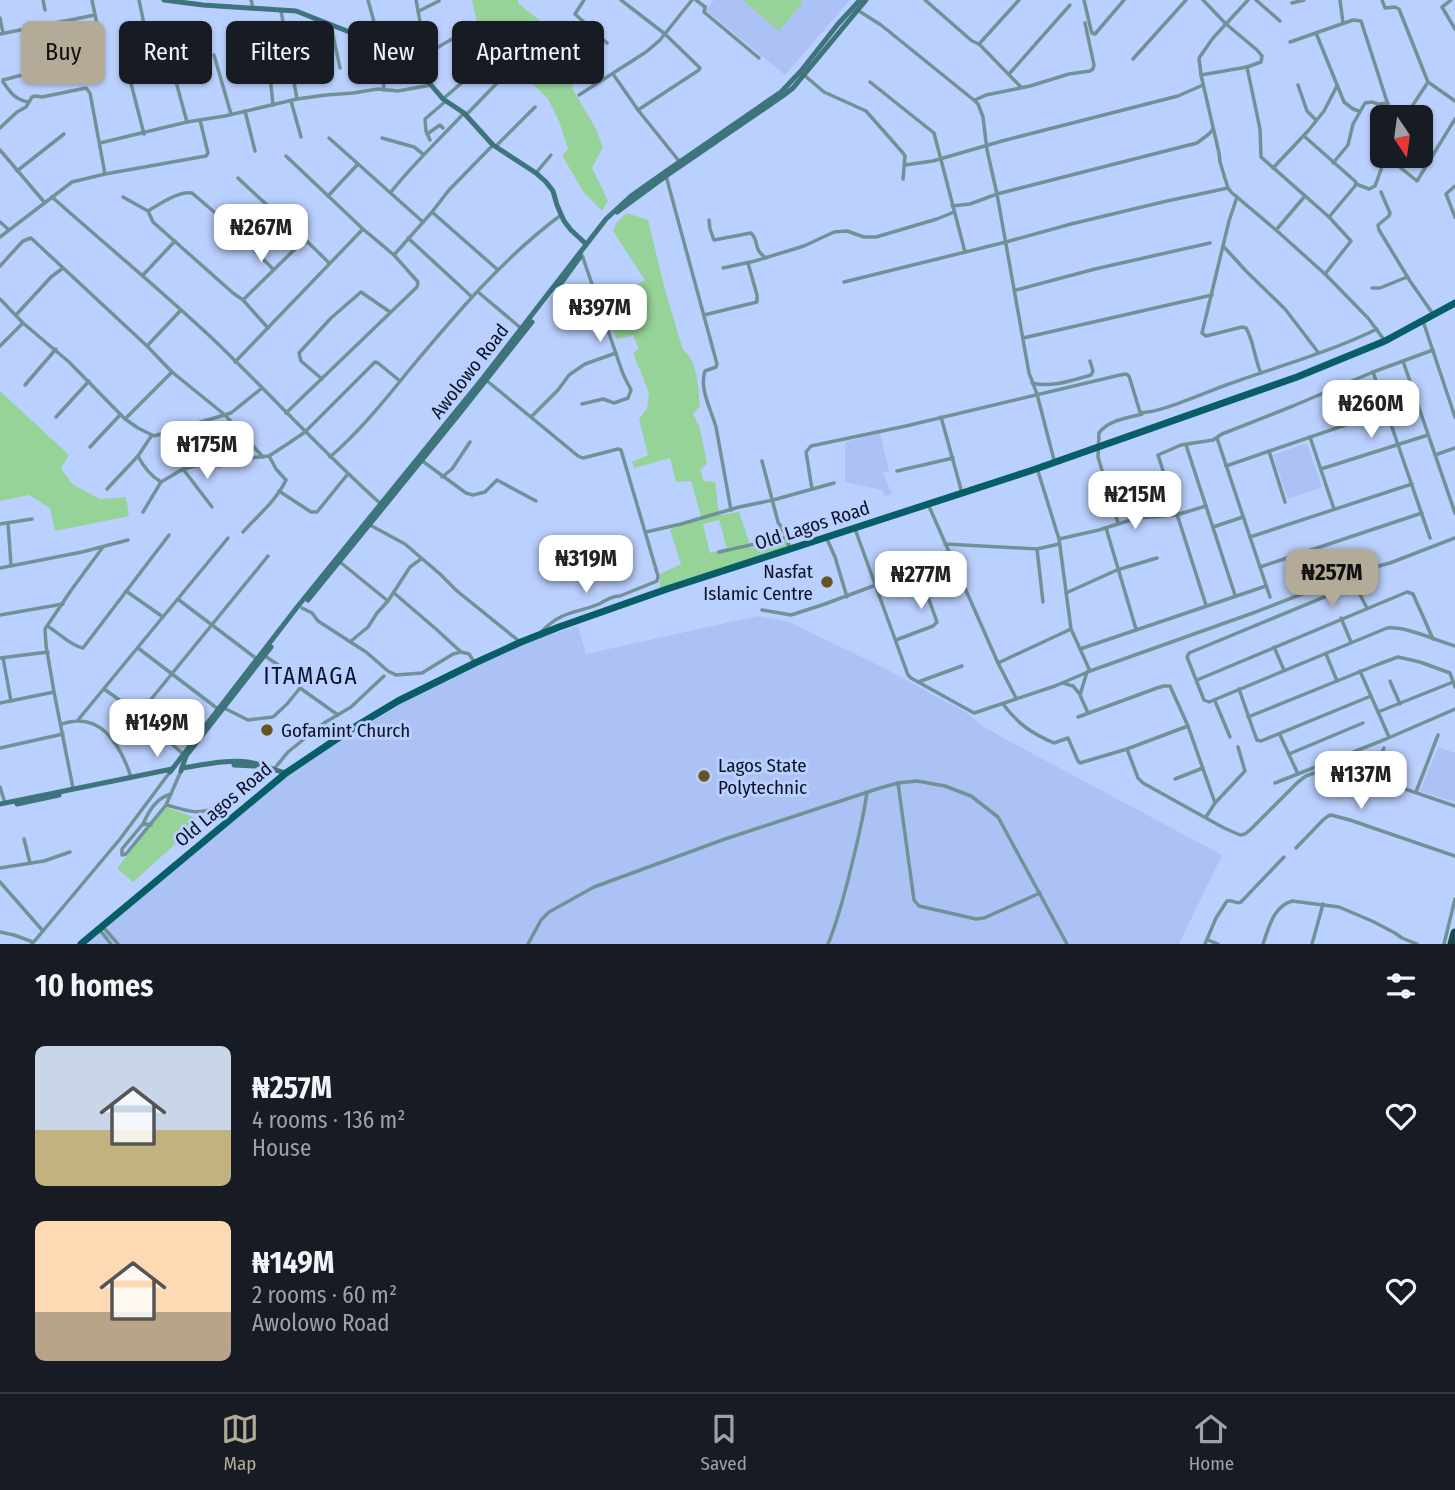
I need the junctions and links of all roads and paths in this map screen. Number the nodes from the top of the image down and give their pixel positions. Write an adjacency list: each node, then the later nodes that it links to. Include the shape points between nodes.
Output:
1 (43, 0): 31 (street)
2 (92, 0): 34 (street)
3 (139, 0): 104 (street, via 149,48 125,60)
4 (164, 0): 26 (main road)
5 (251, 0): 29 (street)
6 (368, 0): 38 (street)
7 (416, 0): 33 (street)
8 (583, 0): 51 (street, via 575,15)
9 (621, 0): 47 (street)
10 (694, 0): 47 (street); 55 (street, via 706,6 704,12)
11 (860, 0): 30 (main road, Awolowo Road)
12 (866, 0): 30 (main road, Awolowo Road)
13 (925, 0): 52 (street)
14 (1019, 0): 52 (street)
15 (1084, 0): 16 (street, via 1095,34)
16 (1124, 0)
17 (1186, 0): 56 (street)
18 (1203, 0): 43 (street)
19 (1248, 0): 43 (street)
20 (1256, 0): 40 (street)
21 (1304, 0): 27 (street)
22 (1340, 0): 42 (street)
23 (1382, 0): 65 (street, via 1385,8 1399,9)
24 (1451, 0): 44 (street, via 1442,8)
25 (439, 1): 33 (street)
26 (202, 2): 29 (main road)
27 (1292, 3)
28 (1070, 5): 60 (street)
29 (253, 8): 32 (main road)
30 (855, 8): 61 (main road, Awolowo Road); 83 (street); 121 (main road, Awolowo Road, via 781,92)
31 (45, 10)
32 (280, 10): 36 (street); 37 (main road)
33 (419, 11): 39 (street)
34 (95, 16): 46 (street); 63 (street, via 101,44 97,60)
35 (0, 18): 46 (street)
36 (282, 21)
37 (319, 21)
38 (374, 21)
39 (421, 21)
40 (1280, 21)
41 (1085, 23): 76 (street, via 1093,69)
42 (1343, 23): 45 (street); 86 (street, via 1361,21)
43 (1226, 24): 57 (street, via 1262,56 1261,62); 62 (street, via 1200,55)
44 (1455, 29)
45 (1316, 33): 50 (street); 75 (street)
46 (1, 34)
47 (665, 34): 59 (street); 90 (street, via 699,71)
48 (452, 39): 53 (street)
49 (334, 40): 58 (street)
50 (1290, 42)
51 (607, 43)
52 (979, 44): 60 (street)
53 (438, 47)
54 (214, 55): 94 (street)
55 (759, 58)
56 (1133, 59)
57 (1247, 67): 62 (street); 125 (street, via 1262,159)
58 (340, 68)
59 (612, 73): 78 (street); 90 (street)
60 (1009, 74): 76 (street)
61 (804, 75): 124 (street, via 824,92 866,111 904,153); 132 (main road, Awolowo Road, via 785,95)
62 (1201, 75): 73 (street)
63 (1, 79): 80 (street)
64 (870, 82): 120 (street, via 934,133)
65 (1428, 82): 84 (street); 88 (street)
66 (177, 84): 99 (street)
67 (271, 84): 87 (street)
68 (294, 84): 79 (street)
69 (383, 84): 77 (street)
70 (462, 84): 81 (street)
71 (496, 84): 95 (street)
72 (431, 85): 77 (street); 81 (main road)
73 (1203, 85): 102 (street); 112 (street, via 1178,96)
74 (1298, 85): 98 (street, via 1307,111)
75 (1337, 86): 92 (street, via 1345,104); 98 (street)
76 (1021, 87): 83 (street)
77 (384, 90): 79 (street)
78 (579, 94)
79 (297, 99): 82 (street)
80 (18, 100): 85 (street); 93 (street)
81 (445, 100): 95 (main road); 105 (street, via 425,119)
82 (291, 101): 87 (street); 107 (street)
83 (975, 101): 112 (street, via 983,117)
84 (1455, 101)
85 (28, 102): 93 (street); 111 (street, via 35,96 86,88)
86 (1388, 103): 92 (street, via 1367,102)
87 (273, 105): 91 (street)
88 (1413, 105)
89 (535, 107): 113 (street)
90 (638, 110): 121 (street)
91 (245, 111): 94 (street); 115 (street)
92 (1359, 111): 122 (street, via 1348,145)
93 (17, 112): 100 (street)
94 (231, 114): 97 (street)
95 (465, 114): 113 (main road); 116 (street)
96 (1455, 119): 118 (street)
97 (200, 120): 99 (street); 131 (street, via 206,156)
98 (1316, 120): 106 (street)
99 (187, 122): 104 (street)
100 (0, 128)
101 (443, 128): 105 (street, via 440,125)
102 (1214, 128): 137 (street); 140 (street, via 1190,145)
103 (64, 134): 129 (street)
104 (144, 134): 111 (street)
105 (427, 134): 110 (street)
106 (1304, 136): 122 (street); 125 (street)
107 (301, 137)
108 (329, 138): 123 (street)
109 (382, 138): 116 (street, via 414,147)
110 (430, 140)
111 (100, 144): 131 (street)
112 (986, 145): 120 (street); 140 (street)
113 (494, 146): 130 (main road); 150 (street)
114 (0, 150): 129 (street)
115 (255, 151)
116 (423, 155): 138 (street)
117 (551, 155): 130 (street)
118 (1433, 155)
119 (286, 156): 141 (street)
120 (941, 158): 124 (street); 147 (street)
121 (679, 161): 153 (main road, Awolowo Road)
122 (1333, 163): 135 (street)
123 (358, 164): 138 (street); 141 (street)
124 (905, 165): 134 (street)
125 (1273, 168): 142 (street)
126 (1382, 168): 135 (street, via 1375,186 1369,189)
127 (1401, 168): 128 (street, via 1417,181)
128 (1425, 168)
129 (17, 171): 146 (street)
130 (536, 173): 152 (main road, via 553,191)
131 (105, 174): 143 (street, via 72,181)
132 (666, 176): 153 (main road, Awolowo Road); 200 (street)
133 (238, 178): 148 (street)
134 (903, 179)
135 (1356, 184): 154 (street)
136 (1455, 186): 155 (street, via 1446,194)
137 (1228, 188): 145 (street); 168 (street)
138 (391, 192): 158 (street)
139 (1381, 192): 186 (street, via 1390,213 1378,228)
140 (998, 194): 147 (street); 168 (street)
141 (328, 196): 159 (street)
142 (1305, 196): 154 (street); 161 (street)
143 (52, 197): 146 (street); 185 (street)
144 (123, 197): 149 (street)
145 (1237, 197): 161 (street); 172 (street)
146 (45, 203): 160 (street)
147 (952, 206): 151 (street)
148 (270, 209): 162 (street); 163 (street)
149 (148, 211): 162 (street, via 192,193); 166 (street, via 153,222)
150 (432, 212): 158 (street); 183 (street)
151 (954, 212): 173 (street); 176 (street, via 876,237 834,232)
152 (561, 215): 170 (main road); 183 (street)
153 (609, 217): 170 (main road, Awolowo Road); 175 (main road, Awolowo Road)
154 (1329, 217): 184 (street, via 1351,241)
155 (1455, 217)
156 (709, 220): 176 (street, via 714,240 751,233)
157 (0, 222): 160 (street)
158 (423, 222): 165 (street)
159 (363, 229): 174 (street); 177 (street)
160 (9, 230): 164 (street)
161 (1276, 230): 184 (street)
162 (241, 235): 182 (street)
163 (301, 235): 167 (street); 171 (street)
164 (0, 237)
165 (408, 238): 174 (street); 192 (street)
166 (175, 241): 185 (street); 194 (street)
167 (308, 242): 171 (street); 177 (street)
168 (1006, 242): 173 (street); 189 (street)
169 (1210, 243): 189 (street)
170 (586, 244): 206 (main road, Awolowo Road)
171 (298, 246): 182 (street)
172 (1224, 247): 191 (street); 214 (street, via 1285,309)
173 (965, 253): 187 (street)
174 (394, 255): 197 (street, via 418,282)
175 (582, 255): 198 (street); 223 (main road, Awolowo Road)
176 (766, 258): 178 (street)
177 (329, 263): 205 (street)
178 (748, 263): 181 (street); 200 (street, via 758,301)
179 (0, 266): 180 (street, via 31,238)
180 (63, 268): 199 (street); 211 (street)
181 (723, 268)
182 (273, 269): 194 (street)
183 (498, 270): 190 (street)
184 (1325, 274): 207 (street)
185 (143, 275): 196 (street)
186 (1407, 277): 188 (street); 201 (street)
187 (844, 282)
188 (1372, 288)
189 (1016, 290): 208 (street)
190 (478, 292): 192 (street); 206 (street)
191 (1212, 295): 208 (street); 221 (street, via 1203,335 1246,327)
192 (472, 297): 225 (street)
193 (0, 299): 199 (street)
194 (243, 300): 205 (street)
195 (1455, 303): 201 (main road, Old Lagos Road)
196 (181, 310): 211 (street); 217 (street)
197 (390, 312): 222 (street); 222 (street, via 361,292 331,318 299,353 301,361)
198 (602, 313): 203 (street); 215 (street)
199 (16, 315): 204 (street)
200 (704, 315): 285 (street, via 717,364 705,371 706,401 716,427)
201 (1434, 315): 202 (main road, Old Lagos Road)
202 (1423, 321): 209 (main road, Old Lagos Road); 213 (street)
203 (577, 322)
204 (23, 323): 210 (street); 212 (street)
205 (268, 328): 217 (street)
206 (522, 329): 281 (main road, Awolowo Road)
207 (1377, 329): 209 (street); 214 (street)
208 (1022, 338): 226 (street)
209 (1385, 341): 251 (main road, Old Lagos Road)
210 (0, 346)
211 (147, 346): 219 (street)
212 (56, 349): 224 (street); 227 (street)
213 (1433, 350): 218 (street); 231 (street)
214 (1318, 352): 221 (street)
215 (616, 353): 230 (street, via 631,390 628,398); 237 (street, via 569,375)
216 (1090, 361): 226 (street, via 1091,375 1056,384)
217 (236, 362): 228 (street)
218 (1403, 362): 220 (street); 244 (street)
219 (172, 372): 236 (street); 241 (street)
220 (1373, 372): 232 (street); 246 (street)
221 (1261, 373): 234 (street)
222 (322, 379): 233 (street)
223 (486, 380): 237 (street); 260 (main road, Awolowo Road)
224 (89, 381): 235 (street); 238 (street)
225 (400, 381): 242 (street, via 375,362); 258 (street)
226 (1032, 383): 229 (street)
227 (25, 385)
228 (262, 388): 233 (street); 236 (street)
229 (1037, 394): 234 (street, via 1126,374); 239 (street); 262 (street)
230 (582, 404)
231 (1454, 410): 240 (street)
232 (1386, 411): 245 (street); 249 (street)
233 (286, 413): 242 (street)
234 (1142, 414): 251 (street, via 1101,429)
235 (120, 415): 241 (street); 250 (street)
236 (225, 415): 243 (street); 257 (street)
237 (532, 416): 300 (street, via 578,456 621,450)
238 (56, 417)
239 (941, 417): 259 (street); 274 (street, via 811,446 807,452)
240 (1455, 417)
241 (125, 419): 243 (street)
242 (305, 432): 256 (street); 258 (street)
243 (152, 434): 255 (street)
244 (1428, 435): 249 (street); 254 (street)
245 (1310, 437): 253 (street); 266 (street)
246 (1217, 438): 248 (street); 263 (street)
247 (470, 442): 269 (street)
248 (1186, 444): 282 (street); 289 (street, via 1158,455)
249 (1398, 445): 266 (street); 272 (street)
250 (90, 447)
251 (1099, 447): 262 (main road, Old Lagos Road); 293 (street)
252 (1455, 448): 254 (street)
253 (1269, 451): 263 (street); 279 (street)
254 (1435, 455): 288 (street)
255 (138, 456): 270 (street); 273 (street)
256 (269, 456): 257 (street); 275 (street, via 286,480)
257 (263, 457): 265 (street)
258 (330, 457): 268 (street)
259 (953, 458): 267 (street); 276 (street)
260 (421, 460): 269 (street); 281 (main road, Awolowo Road)
261 (762, 461): 277 (street)
262 (1054, 463): 264 (main road, Old Lagos Road)
263 (1226, 466): 290 (street)
264 (1037, 468): 276 (main road, Old Lagos Road); 309 (street)
265 (183, 469): 270 (street); 283 (street)
266 (1321, 469): 284 (street)
267 (897, 471)
268 (348, 474): 275 (street, via 317,512); 281 (street)
269 (442, 477): 278 (street, via 473,495 499,480)
270 (161, 482): 286 (street)
271 (834, 483): 274 (street)
272 (1412, 484): 284 (street); 287 (street)
273 (107, 488)
274 (812, 489): 277 (street)
275 (279, 491): 299 (street)
276 (962, 493): 280 (main road, Old Lagos Road)
277 (773, 500): 285 (street); 302 (street)
278 (536, 501)
279 (1285, 502)
280 (928, 504): 297 (main road, Old Lagos Road); 310 (street)
281 (382, 505): 295 (main road, Awolowo Road); 362 (main road, Awolowo Road)
282 (1206, 506): 289 (street); 296 (street)
283 (212, 507)
284 (1334, 509): 304 (street)
285 (731, 510): 300 (street)
286 (143, 512)
287 (1422, 513): 306 (street); 320 (street)
288 (1455, 513)
289 (1176, 515): 293 (street); 336 (street)
290 (1243, 517): 296 (street); 304 (street)
291 (32, 519): 292 (street)
292 (8, 523): 294 (street); 319 (street)
293 (1118, 523): 298 (street)
294 (0, 524)
295 (370, 525): 317 (street, via 405,544); 318 (main road, Awolowo Road)
296 (1213, 527): 329 (street)
297 (855, 528): 303 (main road, Old Lagos Road); 324 (street)
298 (1105, 528): 309 (street); 323 (street)
299 (243, 532)
300 (645, 532): 347 (street, via 657,581 560,616)
301 (169, 535): 326 (street)
302 (787, 537): 312 (street); 314 (street)
303 (826, 537): 312 (main road, Old Lagos Road); 330 (street)
304 (1250, 537): 320 (street)
305 (228, 538): 332 (street)
306 (1430, 538)
307 (1455, 538): 367 (street)
308 (128, 540): 311 (street)
309 (1059, 542): 313 (street); 328 (street)
310 (945, 544): 313 (street); 364 (street)
311 (103, 547): 319 (street); 335 (street)
312 (790, 549): 347 (main road, Old Lagos Road)
313 (1037, 549): 334 (street)
314 (719, 552)
315 (268, 556): 343 (street)
316 (1157, 558): 323 (street)
317 (421, 559): 327 (street, via 410,567); 351 (street)
318 (340, 562): 333 (street); 337 (main road, Awolowo Road)
319 (11, 565): 321 (street)
320 (1260, 567): 325 (street)
321 (0, 568)
322 (918, 569): 349 (street, via 937,622)
323 (1117, 570): 328 (street); 345 (street)
324 (876, 585): 330 (street); 349 (street)
325 (1266, 586): 329 (street); 331 (street)
326 (126, 591): 341 (street); 344 (street, via 83,648)
327 (394, 593): 333 (street); 358 (street)
328 (1066, 593): 346 (street)
329 (1235, 595): 336 (street)
330 (847, 597): 339 (street, via 791,615)
331 (1270, 597)
332 (179, 600): 341 (street); 343 (street)
333 (388, 601): 350 (street)
334 (1043, 602)
335 (62, 604): 340 (street); 344 (street)
336 (1206, 605): 345 (street)
337 (302, 608): 350 (street); 360 (main road, Awolowo Road)
338 (1367, 608): 342 (street); 348 (street, via 1411,592); 372 (street, via 1351,586 1189,653)
339 (762, 610)
340 (0, 614)
341 (163, 617): 355 (street)
342 (1341, 618): 352 (street); 354 (street)
343 (212, 625): 362 (street); 369 (street)
344 (47, 626): 357 (street)
345 (1136, 628): 356 (street)
346 (1071, 629): 356 (street); 364 (street)
347 (536, 636): 351 (main road, Old Lagos Road)
348 (1433, 639): 352 (street, via 1391,627); 353 (street)
349 (896, 640): 375 (street, via 908,675)
350 (351, 641): 358 (street, via 396,675 422,673)
351 (521, 642): 363 (main road, Old Lagos Road)
352 (1351, 642): 359 (street)
353 (1455, 646)
354 (1274, 647): 366 (street); 372 (street)
355 (138, 648): 369 (street); 379 (street)
356 (1080, 649): 367 (street)
357 (48, 652): 361 (street); 381 (street)
358 (461, 652): 363 (street, via 470,654)
359 (1325, 653): 366 (street); 373 (street)
360 (265, 656): 378 (street, via 299,679); 391 (main road, Awolowo Road)
361 (1, 658): 386 (street)
362 (257, 659): 391 (main road, Awolowo Road)
363 (475, 663): 419 (main road, Old Lagos Road, via 398,701)
364 (998, 663): 384 (street)
365 (962, 666): 375 (street)
366 (1284, 670): 380 (street)
367 (1088, 671): 376 (street); 382 (street)
368 (1360, 671): 370 (street, via 1398,657); 373 (street); 383 (street)
369 (173, 674): 391 (street); 394 (street)
370 (1452, 674): 377 (street)
371 (384, 676): 396 (street)
372 (1197, 680): 385 (street, via 1204,700)
373 (1337, 681): 398 (street)
374 (1391, 681): 390 (street)
375 (918, 682): 389 (street, via 974,713)
376 (1062, 683): 382 (street, via 1073,686); 384 (street)
377 (1454, 685): 390 (street)
378 (300, 688): 391 (street, via 272,717 248,720); 396 (street)
379 (104, 689): 388 (street); 399 (street)
380 (1239, 689): 385 (street); 398 (street)
381 (54, 692): 386 (street); 401 (street)
382 (1080, 695): 395 (street)
383 (1371, 696): 393 (street); 404 (street)
384 (1016, 698): 389 (street)
385 (1215, 700): 407 (street)
386 (11, 701): 387 (street)
387 (0, 703)
388 (124, 704): 394 (street); 406 (street)
389 (1003, 704): 412 (street, via 1034,733 1054,743 1068,738 1080,763)
390 (1400, 704): 393 (street)
391 (221, 709): 413 (main road, Awolowo Road); 416 (main road, Awolowo Road)
392 (1455, 709): 408 (street)
393 (1378, 712): 408 (street)
394 (139, 714): 413 (street)
395 (1088, 714): 397 (street); 402 (street, via 1168,685)
396 (339, 715): 418 (street, via 288,752)
397 (1078, 717)
398 (1248, 717): 404 (street, via 1259,741)
399 (78, 720): 401 (street); 406 (street, via 100,727)
400 (1363, 723): 414 (street)
401 (61, 724): 403 (street)
402 (1188, 726): 412 (street); 415 (street)
403 (63, 734): 410 (street); 429 (street)
404 (1280, 734): 414 (street)
405 (1438, 735): 431 (street)
406 (110, 736): 421 (street)
407 (1230, 737)
408 (1389, 737): 420 (street)
409 (1238, 747): 434 (street, via 1245,771)
410 (0, 748)
411 (1384, 748): 423 (street)
412 (1127, 749): 438 (street, via 1140,780)
413 (183, 754): 417 (main road, Awolowo Road)
414 (1289, 754): 420 (street)
415 (1203, 768): 424 (street); 434 (street)
416 (181, 769): 417 (main road); 418 (main road, via 243,765); 432 (street)
417 (171, 771): 421 (main road); 433 (main road); 455 (street)
418 (272, 771): 419 (main road); 422 (main road); 427 (main road)
419 (286, 773): 422 (main road, Old Lagos Road)
420 (1298, 774): 426 (street)
421 (131, 777): 429 (main road)
422 (279, 778): 427 (main road, Old Lagos Road)
423 (1373, 778): 431 (street); 438 (street, via 1334,768 1306,776 1243,835)
424 (1175, 779)
425 (898, 783): 430 (street); 450 (street, via 944,786 984,805 998,817); 450 (street, via 914,900 919,906 976,919)
426 (1275, 783)
427 (268, 786): 439 (main road, Old Lagos Road)
428 (0, 787): 435 (street)
429 (73, 788): 433 (main road)
430 (867, 792): 463 (street, via 594,887 549,912); 464 (street, via 836,927)
431 (1416, 792): 437 (street)
432 (172, 794): 436 (street); 440 (street, via 152,806)
433 (29, 799): 435 (main road)
434 (1215, 803): 438 (street)
435 (2, 805)
436 (166, 805): 439 (street, via 197,813 218,809); 441 (street)
437 (1455, 806)
438 (1206, 817)
439 (230, 818): 453 (main road, Old Lagos Road)
440 (142, 825): 441 (street); 441 (street, via 122,855)
441 (151, 825)
442 (24, 839): 447 (street)
443 (1296, 848): 445 (street, via 1331,816)
444 (70, 852): 447 (street)
445 (1455, 856)
446 (1284, 857): 458 (street, via 1241,901 1226,902)
447 (30, 863): 448 (street)
448 (0, 868)
449 (0, 882): 455 (street)
450 (1040, 893): 465 (street)
451 (1455, 899): 471 (street)
452 (1323, 904): 457 (street, via 1364,917); 467 (street, via 1285,904 1271,920); 468 (street)
453 (101, 928): 460 (main road, Old Lagos Road); 461 (street); 462 (street)
454 (0, 932): 459 (street)
455 (43, 932): 459 (street)
456 (1455, 933): 472 (highway)
457 (1402, 938): 469 (street); 470 (street)
458 (1206, 942): 466 (street)
459 (32, 943)
460 (81, 944)
461 (111, 944)
462 (118, 944)
463 (528, 944)
464 (828, 944)
465 (1067, 944)
466 (1218, 944)
467 (1263, 944)
468 (1312, 944)
469 (1399, 944)
470 (1417, 944)
471 (1444, 944)
472 (1452, 944)

